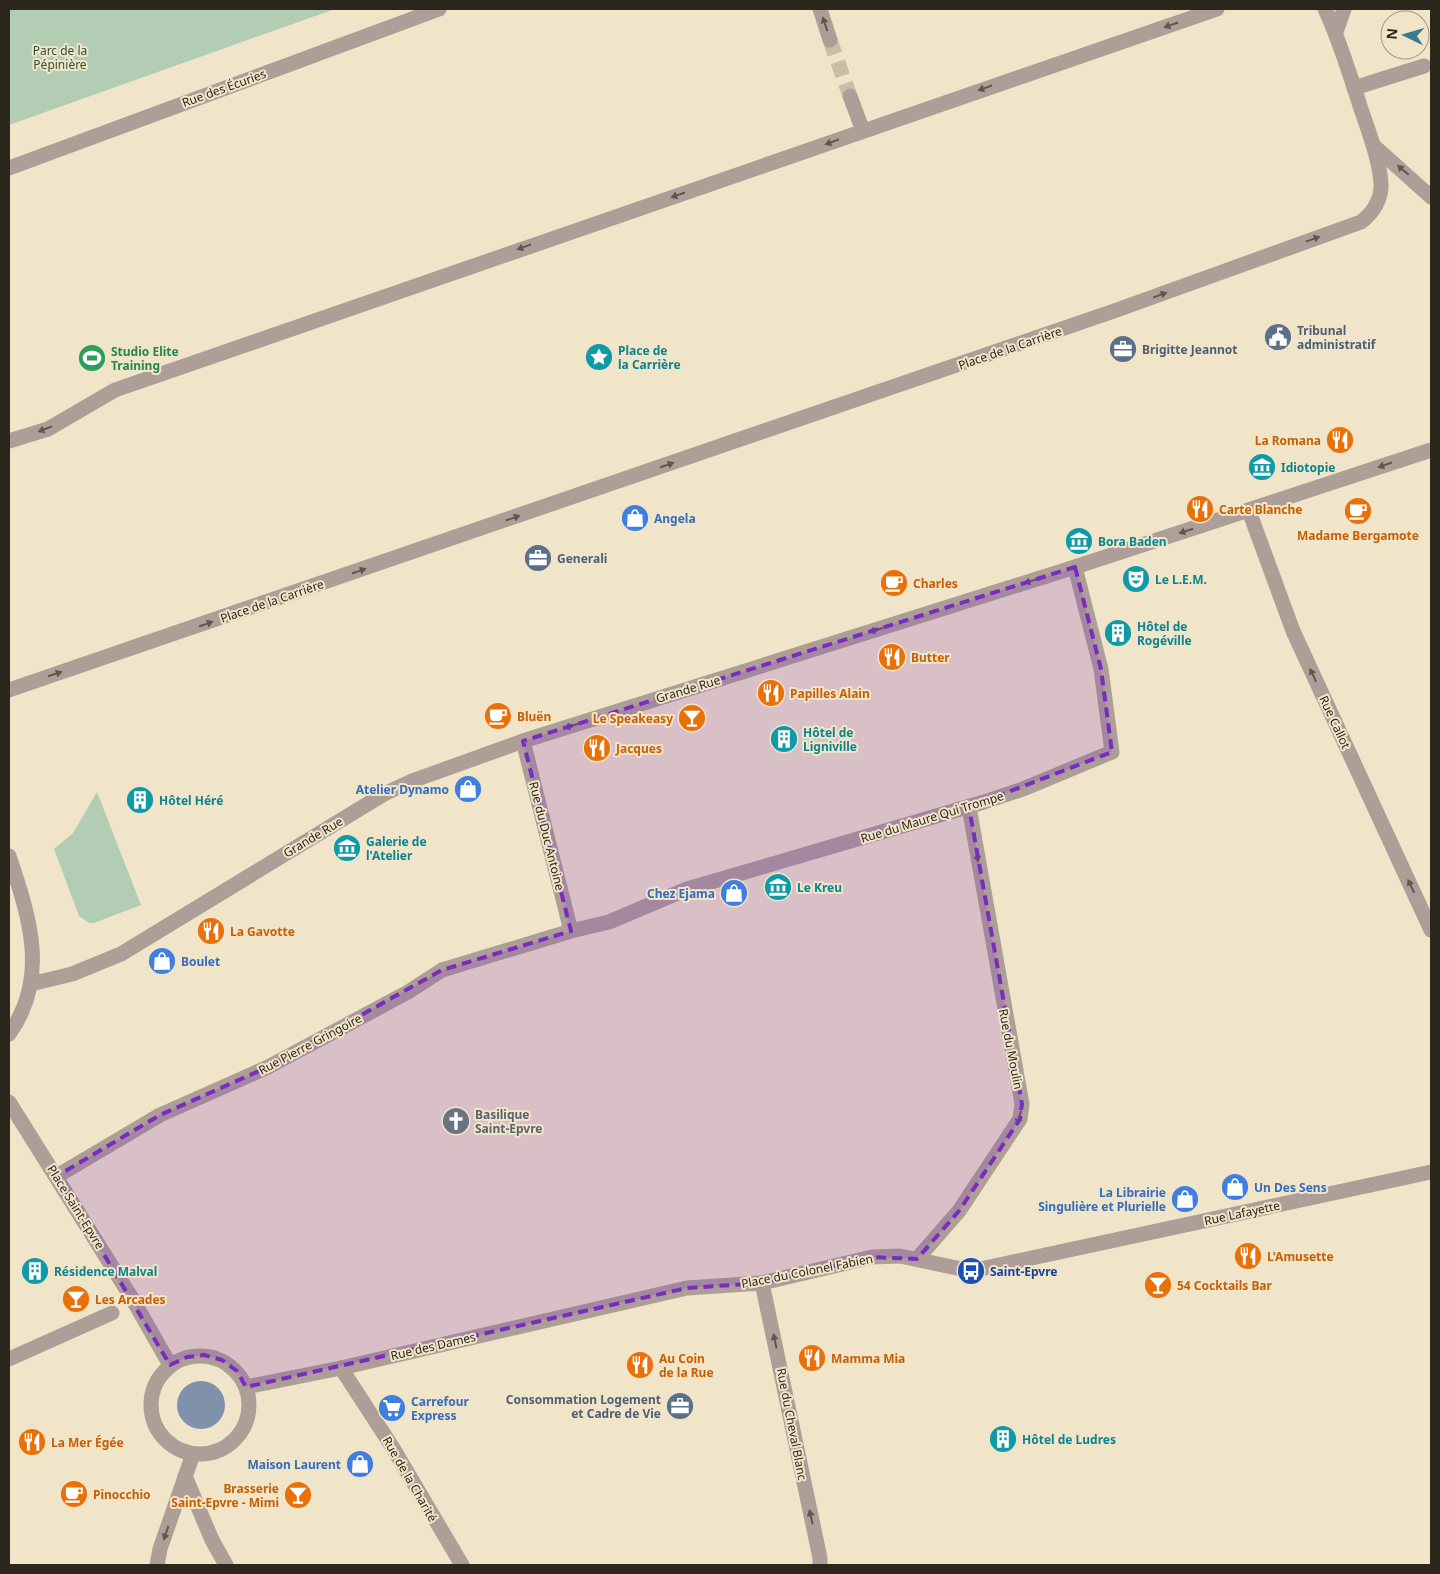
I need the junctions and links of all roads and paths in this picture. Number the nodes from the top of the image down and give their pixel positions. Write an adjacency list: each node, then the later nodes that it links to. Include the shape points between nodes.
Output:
1 (438, 9): 13 (street, Rue des Écuries)
2 (820, 9): 7 (street, one-way to 2)
3 (1217, 9): 11 (street, one-way to 11)
4 (1325, 9): 6 (street, Place de la Carrière)
5 (1344, 9): 6 (street)
6 (1336, 32): 9 (street, Place de la Carrière)
7 (830, 40)
8 (1424, 66): 9 (street)
9 (1354, 88): 12 (street, Place de la Carrière)
10 (850, 96): 11 (street)
11 (862, 131): 15 (street, one-way to 15, via 114,390 48,429)
12 (1373, 145): 14 (street, Place de la Carrière, one-way to 12); 19 (street, Place de la Carrière, one-way to 12, via 1087,321 1361,222 1377,204 1381,184)
13 (9, 168)
14 (1431, 197)
15 (9, 441)
16 (1431, 450): 17 (street, Grande Rue, one-way to 17)
17 (1249, 511): 18 (street, Grande Rue, one-way to 18); 23 (street, Rue Callot, one-way to 17, via 1292,631)
18 (1075, 567): 20 (street, Grande Rue, one-way to 20); 21 (street, Rue du Maure Qui Trompe, via 1101,669 1112,752 1023,789)
19 (9, 690)
20 (523, 741): 24 (street, Rue du Duc Antoine); 25 (street, Grande Rue, via 384,794 121,954 72,974)
21 (969, 807): 24 (street, Rue du Maure Qui Trompe, via 687,889 608,922); 31 (street, Rue du Moulin, one-way to 31, via 1022,1104 1020,1118 959,1210)
22 (9, 856): 25 (street, via 29,920)
23 (1431, 930)
24 (571, 931): 29 (street, Rue Pierre Gringoire, via 442,970 408,992 268,1067 160,1115)
25 (31, 984): 26 (street, via 18,1021)
26 (9, 1034)
27 (9, 1102): 29 (street, Place Saint-Epvre)
28 (1431, 1172): 30 (street, Rue Lafayette)
29 (57, 1176): 36 (street, Place Saint-Epvre)
30 (1053, 1254): 31 (street, Place du Colonel Fabien, via 971,1271)
31 (918, 1259): 32 (street, Place du Colonel Fabien, via 872,1257)
32 (762, 1283): 33 (street, Place du Colonel Fabien, via 687,1288); 44 (street, Rue du Cheval Blanc, one-way to 32)
33 (619, 1303): 37 (street, Rue des Dames)
34 (112, 1313): 35 (street)
35 (9, 1359)
36 (170, 1365): 38 (street, via 187,1357 204,1355 222,1360 237,1371); 39 (street, via 158,1379 151,1398 152,1417 160,1435 175,1448)
37 (341, 1368): 38 (street, Rue des Dames); 43 (street, Rue de la Charité)
38 (246, 1387): 39 (street, via 250,1407 244,1426 232,1443 213,1452)
39 (193, 1454): 40 (street)
40 (185, 1476): 41 (street, one-way to 41); 42 (street)
41 (157, 1565)
42 (226, 1565)
43 (462, 1565)
44 (820, 1565)

